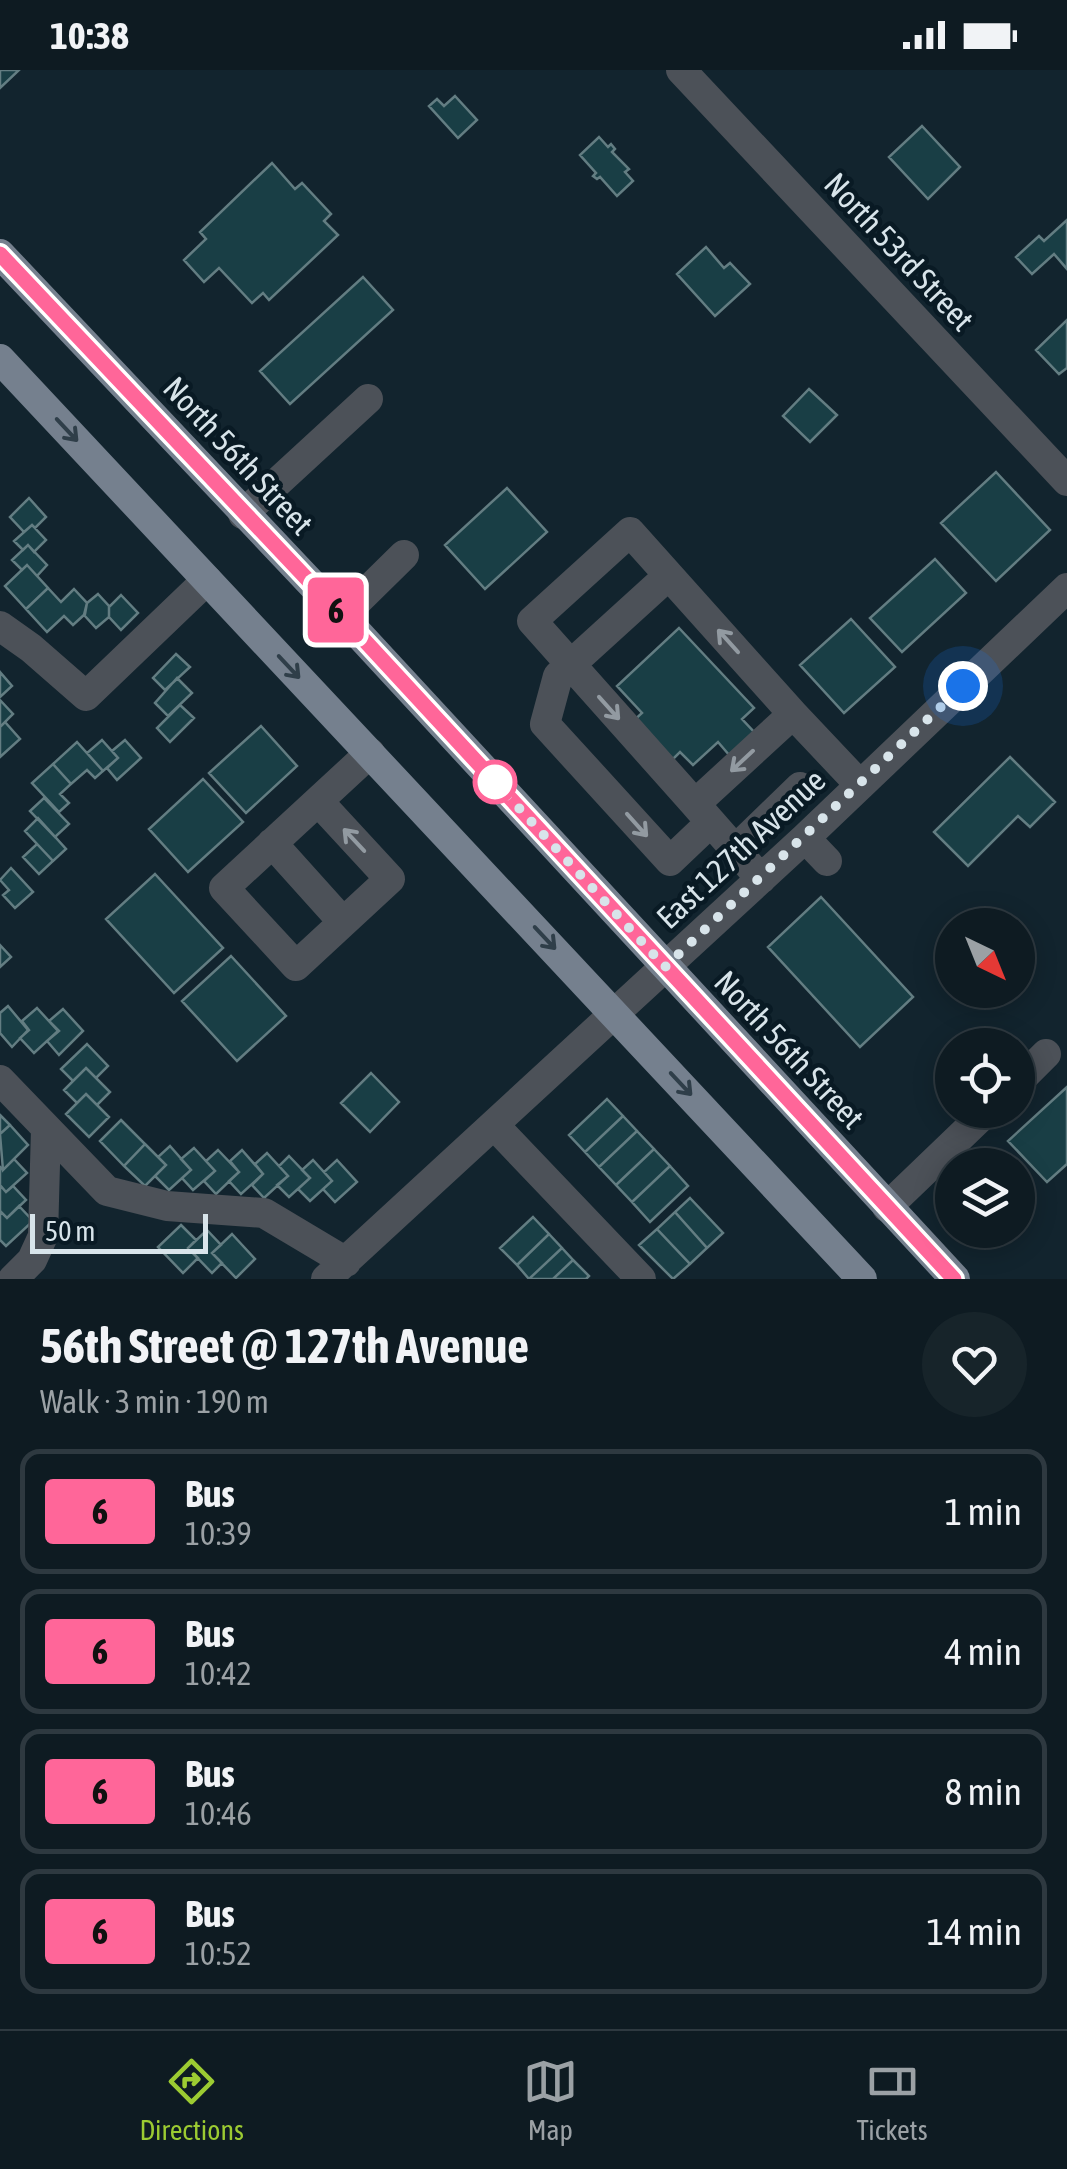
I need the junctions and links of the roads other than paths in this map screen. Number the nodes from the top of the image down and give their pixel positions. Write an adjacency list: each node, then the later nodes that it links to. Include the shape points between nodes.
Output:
1 (681, 70): 5 (street, North 53rd Street)
2 (0, 254): 6 (main road, North 56th Street)
3 (0, 359): 9 (main road, one-way to 9)
4 (368, 400): 6 (street)
5 (1067, 482)
6 (244, 514): 11 (main road, North 56th Street)
7 (404, 555): 11 (street)
8 (668, 576): 13 (street); 13 (street, via 630,532 532,620); 14 (street, one-way to 8)
9 (207, 580): 12 (street, via 86,696); 15 (main road, one-way to 15)
10 (1067, 588): 17 (street, East 127th Avenue)
11 (342, 616): 26 (main road, North 56th Street)
12 (0, 626)
13 (570, 665): 19 (street, one-way to 19); 19 (street, one-way to 19, via 558,676 545,724 670,861)
14 (793, 714): 17 (street); 19 (street, one-way to 19)
15 (370, 753): 18 (street); 27 (main road, one-way to 27)
16 (800, 786): 22 (street)
17 (860, 786): 20 (street, East 127th Avenue)
18 (318, 801): 21 (street); 25 (street, one-way to 18, via 390,878)
19 (703, 813): 22 (street)
20 (805, 838): 23 (street); 24 (street, East 127th Avenue)
21 (272, 843): 25 (street); 25 (street, via 224,888 296,966)
22 (735, 850): 24 (street)
23 (827, 862)
24 (760, 879): 26 (street, East 127th Avenue)
25 (343, 922)
26 (665, 967): 27 (street, East 127th Avenue); 34 (main road, North 56th Street)
27 (615, 1013): 31 (street, East 127th Avenue); 38 (main road, one-way to 38)
28 (1046, 1054): 29 (street)
29 (1035, 1065)
30 (0, 1080): 33 (street)
31 (494, 1124): 35 (street, East 127th Avenue); 37 (street)
32 (969, 1128): 34 (street)
33 (46, 1129): 35 (street, via 106,1190 167,1206 264,1213); 36 (street, via 43,1236)
34 (887, 1207): 39 (main road, North 56th Street)
35 (336, 1270)
36 (13, 1279)
37 (641, 1279)
38 (862, 1279)
39 (954, 1279)

